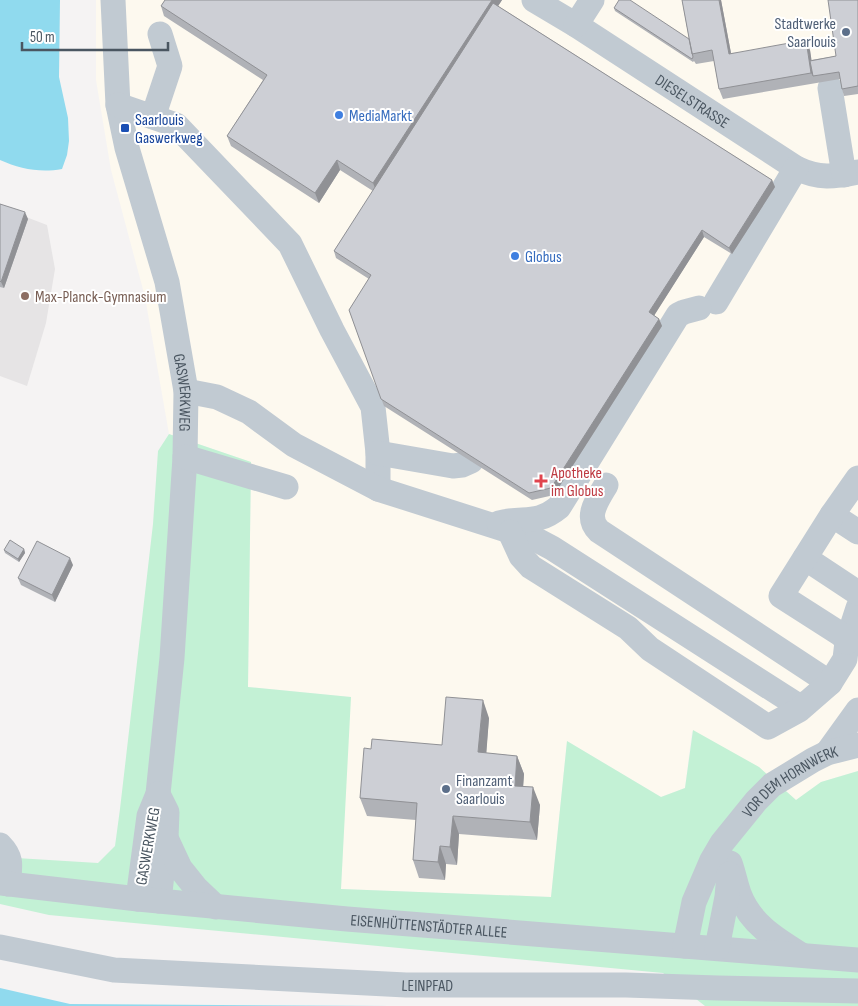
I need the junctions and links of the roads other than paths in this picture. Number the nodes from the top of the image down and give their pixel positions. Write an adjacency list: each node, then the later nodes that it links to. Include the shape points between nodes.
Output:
1 (114, 0): 7 (street, GASWERKWEG)
2 (534, 0): 4 (street, DIESELSTRASSE)
3 (592, 0): 4 (street)
4 (576, 25): 9 (street, DIESELSTRASSE)
5 (160, 34): 8 (street, via 170,66)
6 (830, 88): 10 (street)
7 (118, 105): 8 (street); 11 (street, GASWERKWEG, via 126,148 167,282)
8 (152, 117): 12 (street, via 176,126 290,244 373,407)
9 (796, 168): 10 (street, DIESELSTRASSE, via 811,175); 20 (street, via 704,306 678,315 559,507 542,518 504,522)
10 (851, 174)
11 (186, 391): 13 (street, GASWERKWEG); 18 (street, via 217,397 250,412 294,445)
12 (378, 453): 14 (street, via 453,466); 18 (street)
13 (185, 457): 17 (street); 31 (street, GASWERKWEG, via 172,658)
14 (471, 462)
15 (858, 478): 19 (street)
16 (606, 485): 26 (street, via 592,512 599,531)
17 (286, 487)
18 (378, 489): 20 (street)
19 (832, 515): 21 (street); 22 (street)
20 (500, 529): 27 (street, via 524,535 552,548 797,705); 27 (street, via 531,567 628,628 650,649 764,726 773,725)
21 (858, 532)
22 (805, 558): 23 (street); 25 (street, via 781,596 842,634)
23 (858, 593)
24 (858, 608): 25 (street)
25 (847, 642): 26 (street, via 845,659)
26 (830, 683): 27 (street)
27 (805, 704)
28 (858, 710): 30 (street)
29 (858, 745): 30 (street, VOR DEM HORNWERK)
30 (827, 753): 32 (street, VOR DEM HORNWERK, via 772,785)
31 (158, 794): 33 (street, GASWERKWEG, via 167,812); 37 (street, GASWERKWEG, via 149,816)
32 (732, 832): 35 (street, VOR DEM HORNWERK); 40 (street, VOR DEM HORNWERK, via 712,860 694,902)
33 (166, 838): 37 (street, GASWERKWEG); 38 (street, GASWERKWEG, via 180,868)
34 (0, 845): 36 (street, via 10,859)
35 (730, 863): 41 (street, VOR DEM HORNWERK); 42 (street, VOR DEM HORNWERK, via 740,898 753,920)
36 (4, 883): 37 (street, EISENHÜTTENSTÄDTER ALLEE)
37 (149, 900): 38 (street, EISENHÜTTENSTÄDTER ALLEE)
38 (216, 907): 40 (street, EISENHÜTTENSTÄDTER ALLEE)
39 (0, 946): 44 (street, LEINPFAD, via 114,970 406,985 626,985)
40 (685, 946): 41 (street, EISENHÜTTENSTÄDTER ALLEE)
41 (717, 948): 42 (street, EISENHÜTTENSTÄDTER ALLEE)
42 (802, 956): 43 (street, EISENHÜTTENSTÄDTER ALLEE)
43 (858, 960)
44 (858, 991)

